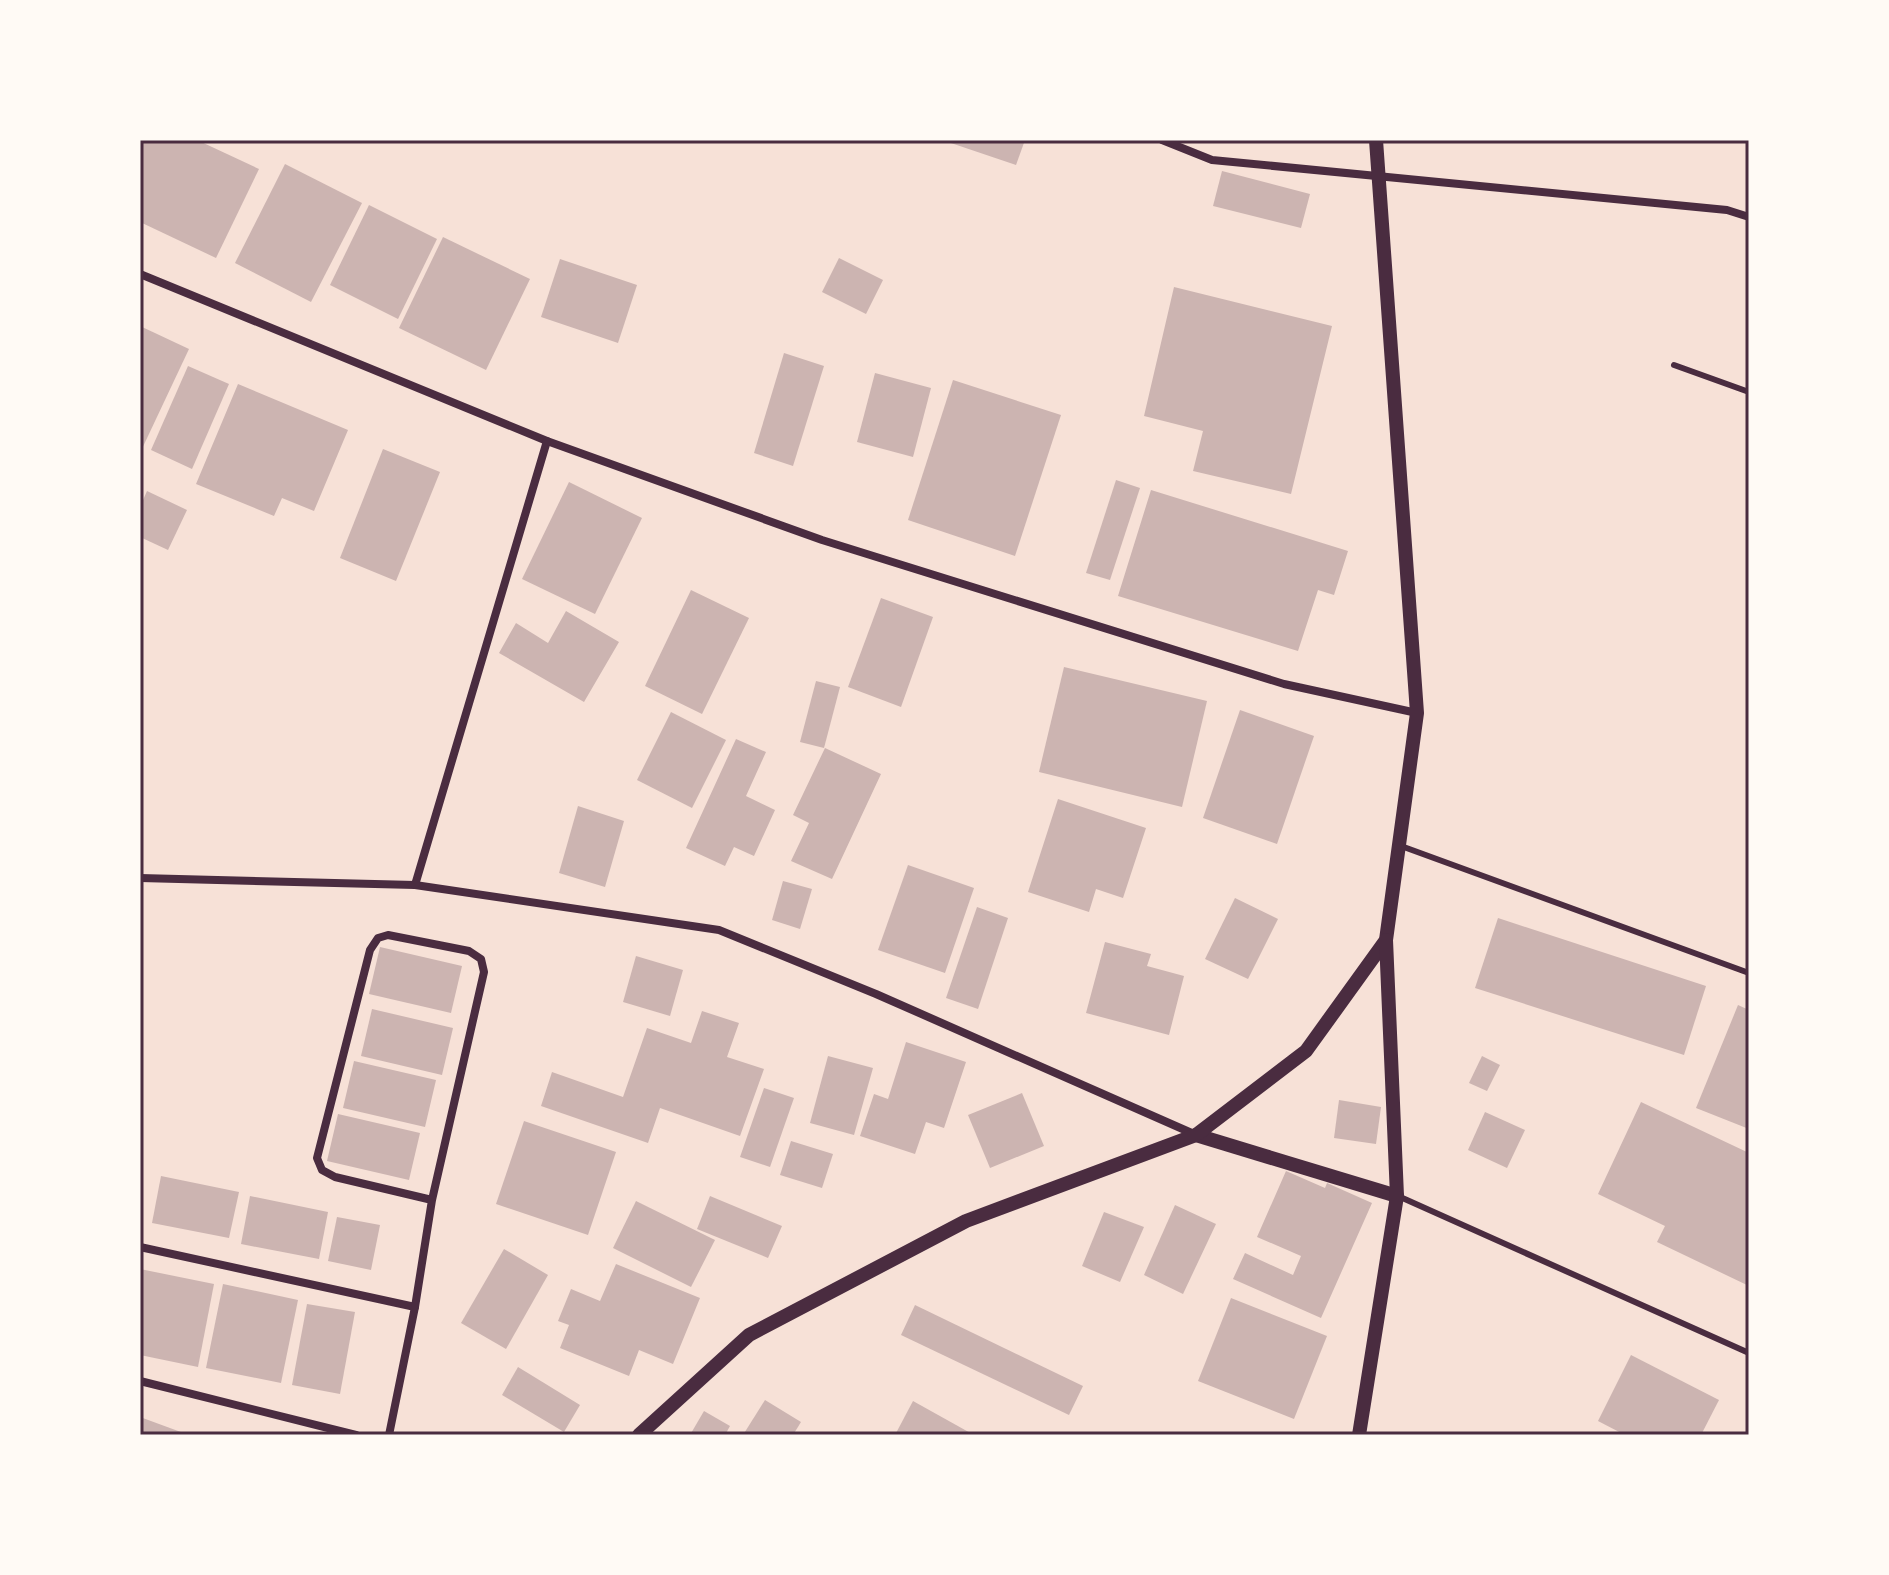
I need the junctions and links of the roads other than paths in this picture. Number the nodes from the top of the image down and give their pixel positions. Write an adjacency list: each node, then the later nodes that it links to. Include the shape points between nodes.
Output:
1 (1162, 140): 3 (street, via 1212,160)
2 (1376, 140): 3 (street)
3 (1377, 175): 4 (street, via 1727,210); 9 (street)
4 (1749, 217)
5 (140, 274): 8 (street)
6 (1674, 365): 7 (lane)
7 (1749, 392)
8 (547, 441): 9 (street, via 822,540 1284,684); 12 (street)
9 (1417, 713): 10 (street)
10 (1401, 846): 13 (street); 14 (lane)
11 (140, 878): 12 (street)
12 (415, 885): 15 (street, via 719,930)
13 (1386, 940): 15 (street, via 1306,1051); 16 (street)
14 (1749, 973)
15 (1196, 1135): 16 (street); 24 (street, via 966,1221 749,1335)
16 (1397, 1196): 20 (lane); 25 (street)
17 (432, 1200): 17 (street, via 335,1177 322,1170 317,1158 370,950 378,938 388,935 469,951 483,965); 19 (street)
18 (140, 1247): 19 (street)
19 (415, 1307): 23 (street)
20 (1749, 1353)
21 (140, 1381): 22 (street)
22 (356, 1435)
23 (389, 1435)
24 (639, 1435)
25 (1359, 1435)

